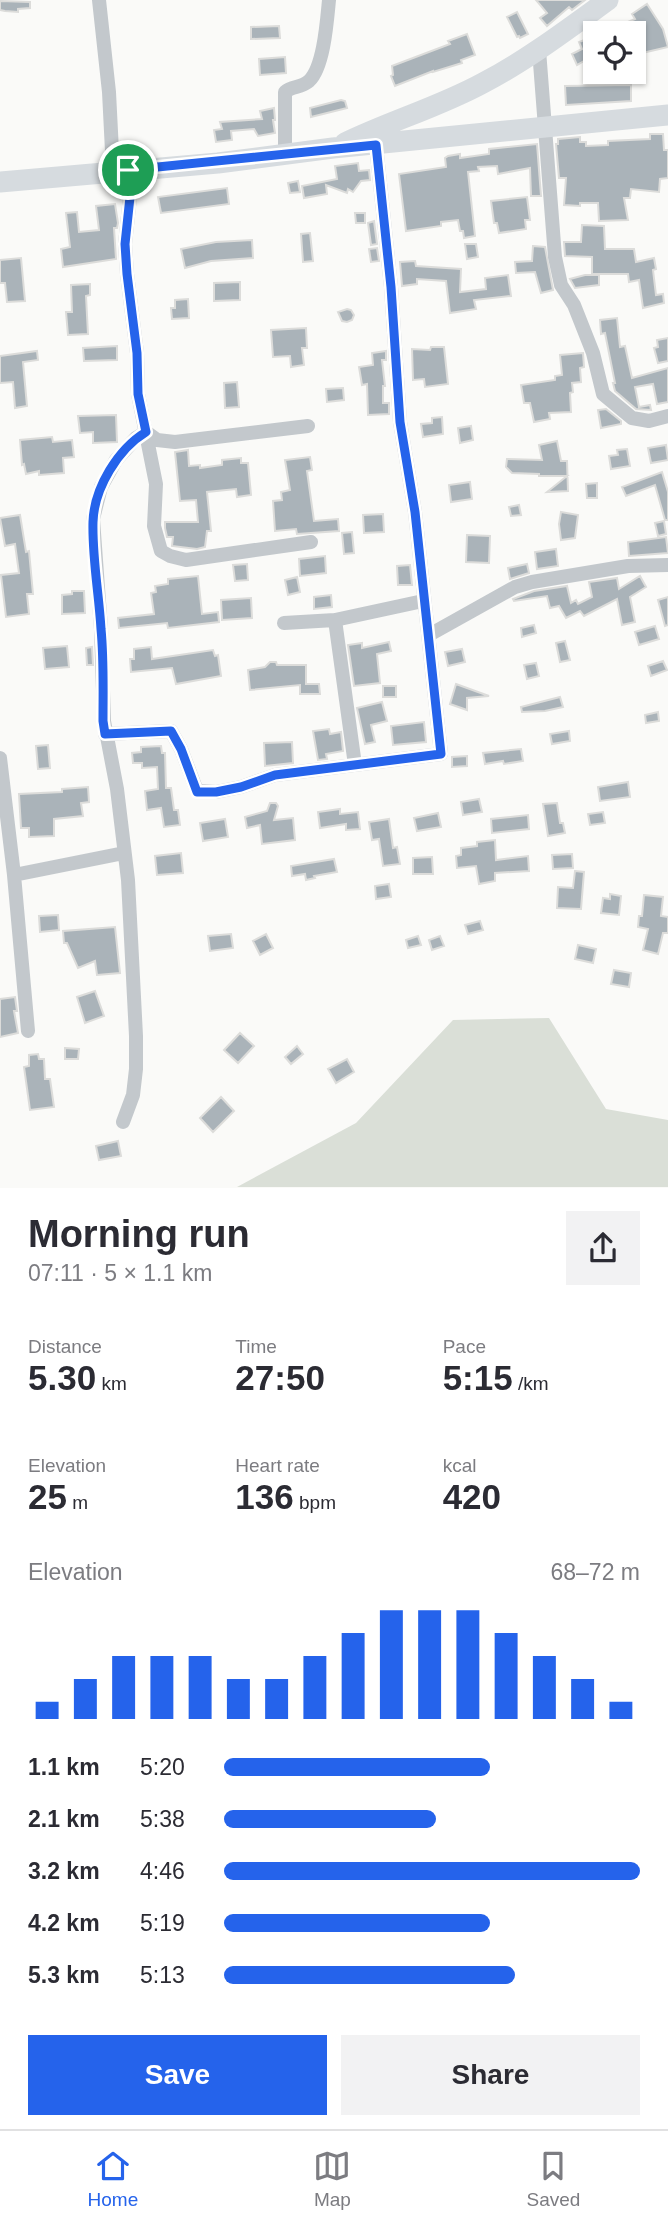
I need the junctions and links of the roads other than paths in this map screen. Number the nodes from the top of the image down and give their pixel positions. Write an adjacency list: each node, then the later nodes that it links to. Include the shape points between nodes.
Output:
1 (99, 0): 10 (street)
2 (329, 0): 9 (street, via 319,64 300,87 285,92)
3 (608, 0): 4 (main road)
4 (539, 50): 6 (street); 8 (main road, via 481,84)
5 (668, 115): 6 (main road)
6 (546, 127): 7 (main road); 12 (street, via 555,257 561,285 593,353 603,394 632,418 649,421)
7 (376, 145): 8 (main road); 17 (street, via 400,422)
8 (333, 148): 9 (main road)
9 (285, 155): 10 (main road)
10 (121, 171): 11 (main road); 14 (street, via 130,197 127,274)
11 (0, 182)
12 (668, 416)
13 (308, 426): 14 (street, via 175,442 157,440)
14 (146, 432): 15 (street, via 156,484 154,526 162,551 186,560); 21 (street, via 116,460 101,487 93,519)
15 (311, 542)
16 (668, 565): 20 (street, via 628,566 532,582)
17 (423, 601): 18 (street); 20 (street)
18 (335, 620): 19 (street); 23 (street)
19 (284, 623)
20 (429, 635): 23 (street, via 441,754)
21 (105, 734): 23 (street, via 171,731 197,792 241,787 275,775); 25 (street)
22 (0, 758): 24 (street)
23 (355, 765)
24 (2, 796): 26 (street)
25 (124, 853): 26 (street); 28 (street, via 136,1069)
26 (14, 875): 27 (street)
27 (28, 1031)
28 (123, 1122)

